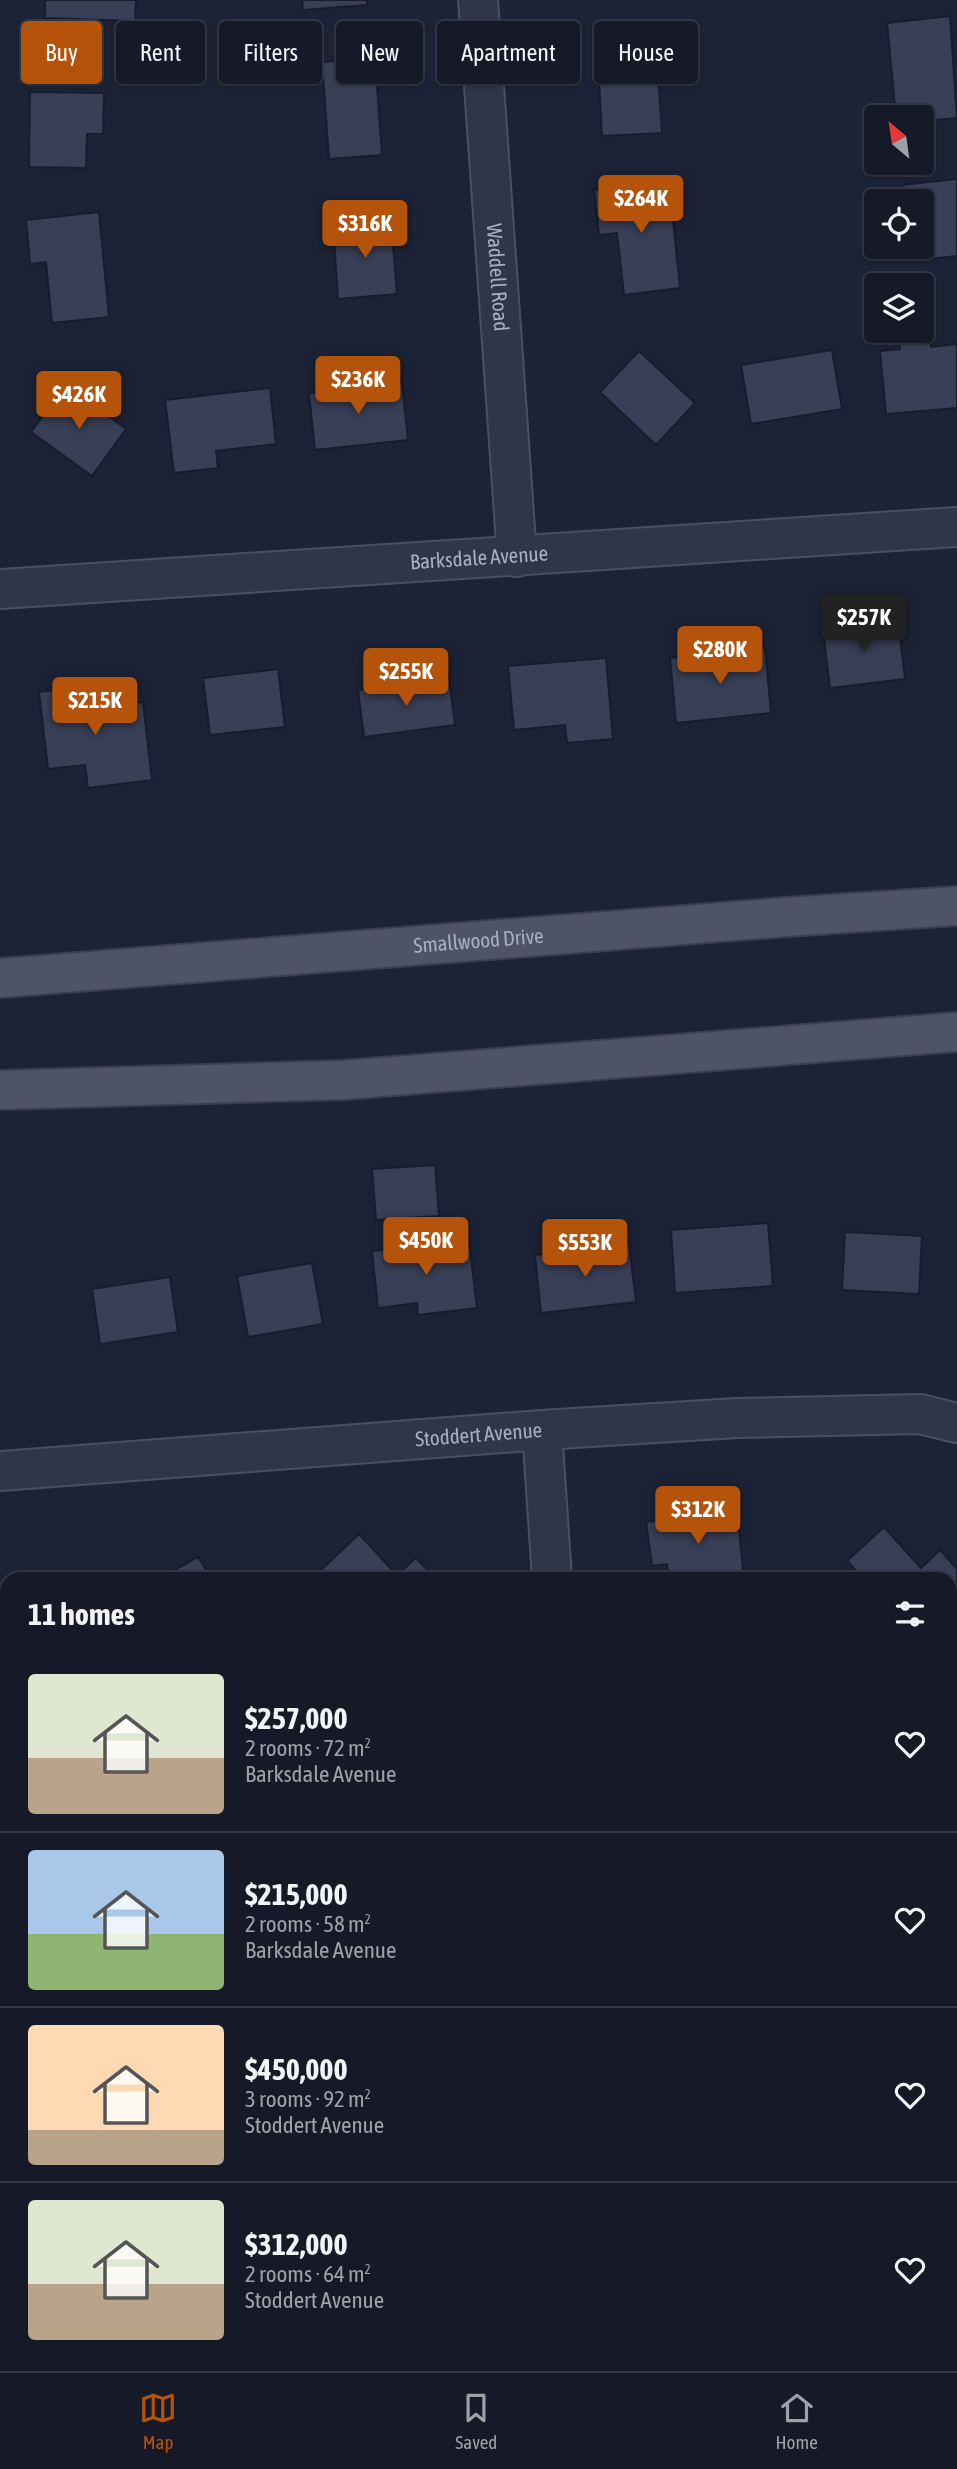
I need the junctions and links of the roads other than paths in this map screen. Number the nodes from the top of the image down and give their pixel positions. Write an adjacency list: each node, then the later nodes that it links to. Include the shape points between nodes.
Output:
1 (478, 0): 3 (street, Waddell Road)
2 (957, 527): 3 (street, Barksdale Avenue)
3 (517, 557): 4 (street, Barksdale Avenue)
4 (0, 589)
5 (957, 906): 6 (main road, Smallwood Drive)
6 (0, 978)
7 (957, 1031): 8 (main road, via 343,1080)
8 (0, 1090)
9 (957, 1423): 10 (street, Stoddert Avenue, via 920,1414 737,1418)
10 (542, 1430): 11 (street, Stoddert Avenue); 12 (street)
11 (0, 1471)
12 (552, 1572)

